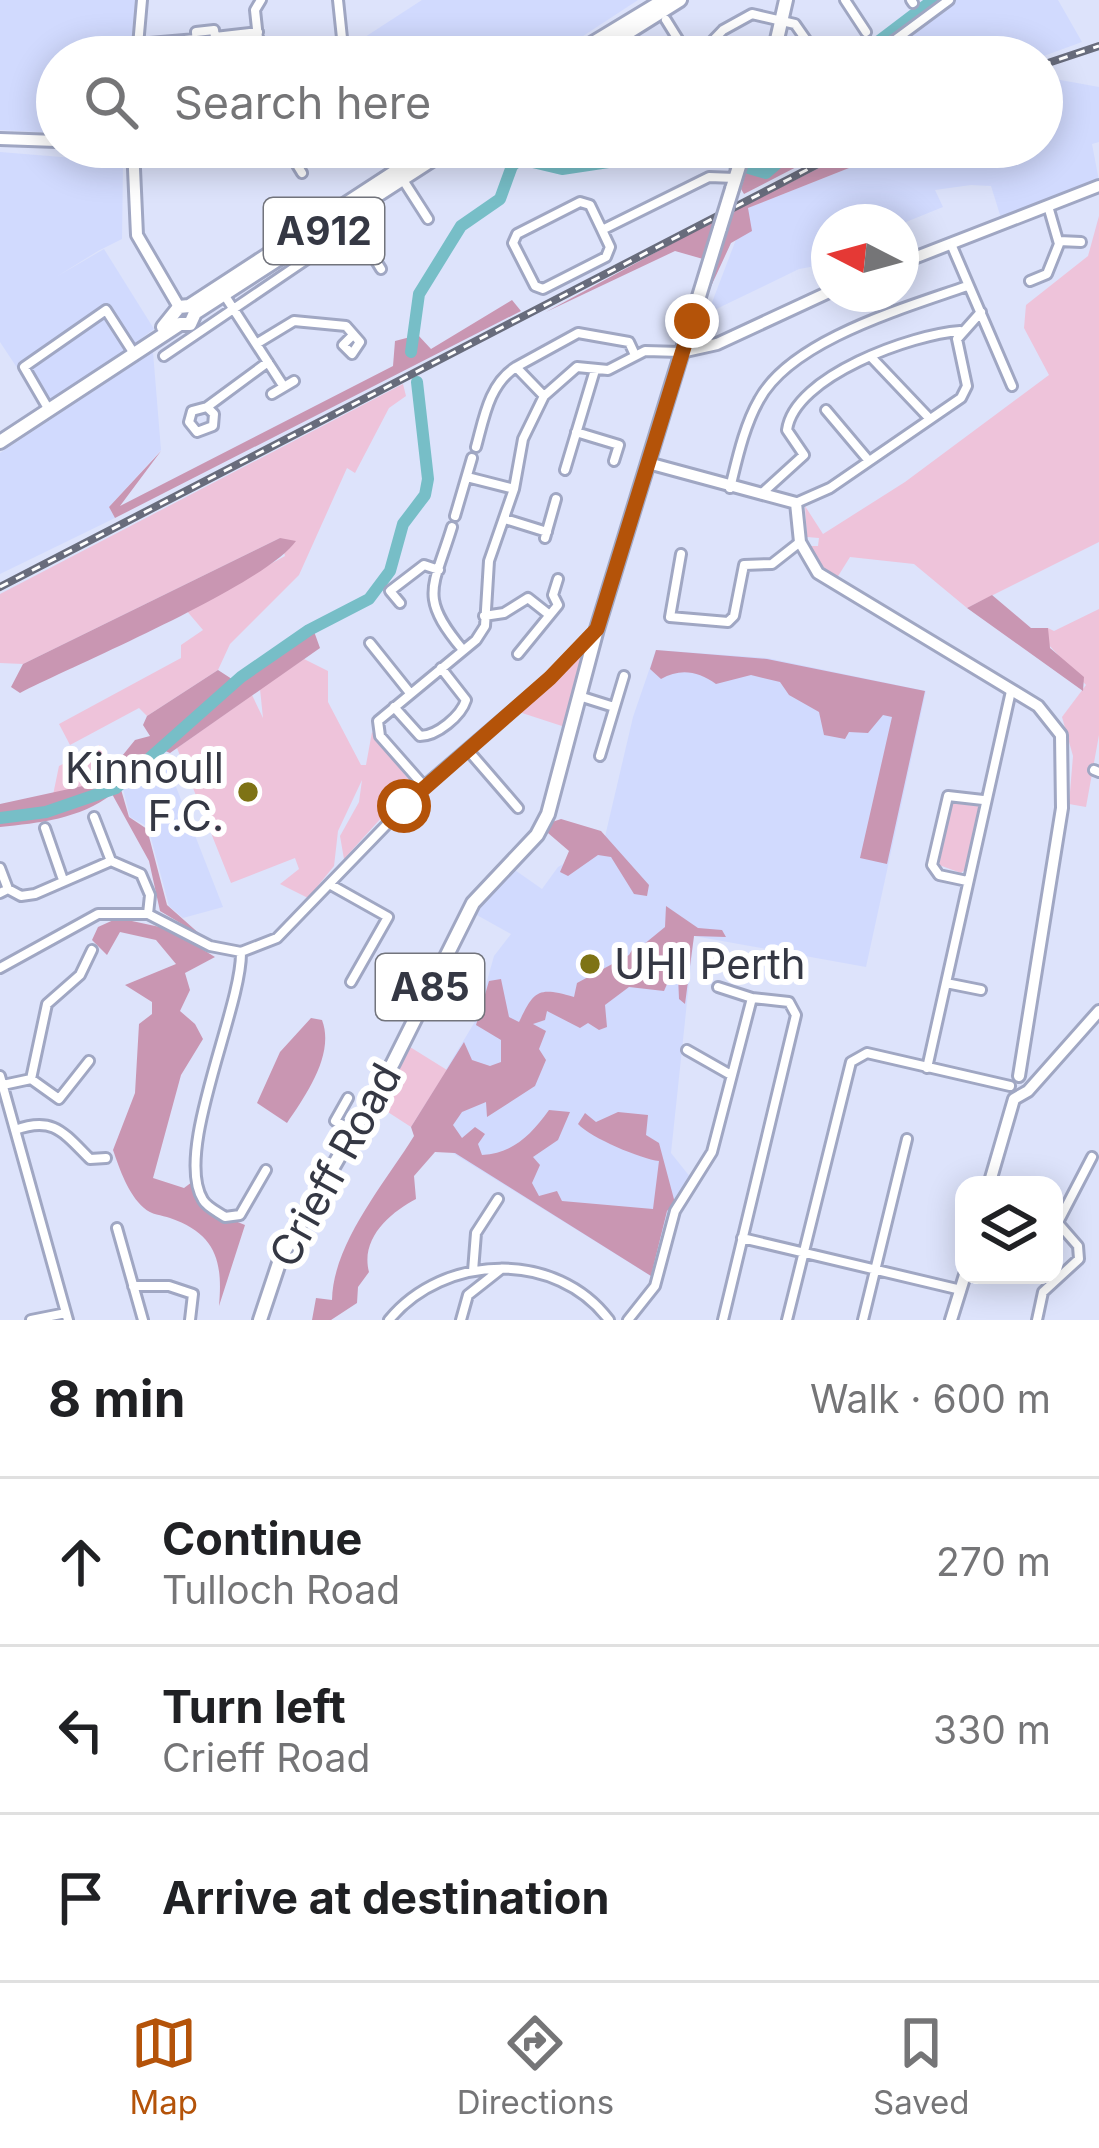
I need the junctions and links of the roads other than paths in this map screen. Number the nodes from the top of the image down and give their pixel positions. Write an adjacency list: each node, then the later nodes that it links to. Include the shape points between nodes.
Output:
1 (142, 0): 14 (street)
2 (261, 0): 12 (street)
3 (338, 0): 17 (street)
4 (664, 0): 9 (main road)
5 (680, 0): 19 (main road)
6 (786, 0): 10 (main road)
7 (845, 0): 13 (street)
8 (949, 0): 24 (street)
9 (643, 6): 18 (main road)
10 (783, 17): 21 (street, via 745,16); 22 (main road); 23 (street)
11 (666, 20): 20 (street)
12 (258, 32): 15 (street); 16 (street)
13 (866, 32)
14 (139, 36)
15 (224, 36)
16 (258, 36)
17 (342, 36)
18 (600, 36)
19 (623, 36)
20 (678, 36)
21 (720, 36)
22 (778, 36)
23 (803, 36)
24 (900, 36)
25 (0, 139): 26 (street)
26 (36, 140)
27 (134, 168): 54 (street, via 137,235)
28 (299, 168): 33 (street)
29 (400, 168): 34 (street)
30 (408, 168): 34 (main road, A912)
31 (412, 168): 34 (main road, A912)
32 (738, 168): 35 (main road, Crieff Road / A85)
33 (302, 173)
34 (402, 173): 38 (main road, A912); 39 (street); 54 (main road, A912)
35 (735, 179): 40 (street, via 709,177); 59 (main road, Crieff Road / A85, bridge)
36 (1099, 186): 37 (street)
37 (1048, 206): 41 (street); 43 (street)
38 (348, 215): 46 (main road, A912); 47 (street)
39 (428, 219)
40 (602, 230): 40 (street, via 606,257 543,289 514,243 517,234 580,202 590,205)
41 (1059, 241): 42 (street); 48 (street, via 1047,274)
42 (1081, 242)
43 (951, 244): 45 (street); 49 (street)
44 (313, 255): 46 (street)
45 (919, 256)
46 (292, 261): 50 (main road, A912); 52 (street)
47 (381, 269)
48 (1030, 281)
49 (967, 286): 53 (street); 85 (street, via 787,366 755,407)
50 (225, 296): 52 (street); 54 (main road, A912)
51 (811, 300): 59 (street)
52 (233, 309): 57 (street); 61 (street)
53 (981, 312): 55 (street); 68 (street)
54 (184, 313): 58 (main road, A912); 66 (main road, A912)
55 (960, 332): 62 (street, via 927,333); 75 (street, via 965,392)
56 (352, 336): 57 (street, via 340,323 299,320)
57 (256, 344): 63 (street)
58 (133, 352): 66 (main road, A912); 74 (street, via 106,310 46,349 24,367)
59 (681, 352): 60 (street); 82 (main road, Crieff Road / A85)
60 (635, 355): 64 (street, via 629,342 578,333); 65 (street)
61 (164, 356)
62 (872, 358): 75 (street); 87 (street, via 827,379 794,407 787,430 804,454)
63 (268, 362): 69 (street); 72 (street)
64 (516, 367): 71 (street); 78 (street, via 495,388)
65 (595, 370): 71 (street, via 566,372); 76 (street)
66 (106, 373): 74 (main road, A912)
67 (294, 381): 69 (street)
68 (1012, 386)
69 (284, 387): 70 (street)
70 (272, 394)
71 (544, 396): 86 (street, via 523,439)
72 (207, 407)
73 (826, 410): 80 (street)
74 (50, 411): 77 (main road, A912)
75 (930, 418): 80 (street)
76 (576, 432): 81 (street, via 619,445); 83 (street)
77 (0, 442)
78 (476, 447)
79 (472, 458): 84 (street)
80 (869, 460): 89 (street)
81 (614, 461)
82 (648, 464): 85 (street); 98 (main road, Crieff Road / A85)
83 (565, 470)
84 (467, 477): 86 (street); 93 (street)
85 (730, 488): 87 (street)
86 (514, 489): 90 (street)
87 (761, 496): 89 (street)
88 (556, 499): 90 (street, via 546,535)
89 (796, 503): 91 (street)
90 (505, 519): 97 (street, via 489,561)
91 (800, 542): 92 (street, via 772,564 744,565 728,622 670,617); 104 (street, via 832,584)
92 (681, 554)
93 (439, 570): 95 (street, via 424,565 390,591); 100 (street, via 433,608)
94 (558, 578): 96 (street, via 559,604)
95 (400, 603)
96 (547, 613): 97 (street, via 528,598); 101 (street)
97 (484, 616): 100 (street)
98 (597, 629): 106 (main road, Crieff Road / A85); 109 (street)
99 (370, 643): 105 (street)
100 (464, 650): 102 (street)
101 (518, 654)
102 (441, 668): 105 (street); 107 (street, via 466,700 448,722 420,736)
103 (624, 676): 108 (street)
104 (1011, 691): 112 (street); 138 (street, via 1049,715 1065,751)
105 (411, 693): 107 (street)
106 (579, 696): 108 (street); 141 (main road, Crieff Road / A85, via 544,823 473,903)
107 (394, 706): 111 (street, via 377,732)
108 (614, 707): 110 (street)
109 (467, 749): 111 (street); 113 (street)
110 (600, 756)
111 (424, 786): 120 (street)
112 (983, 801): 119 (street); 119 (street, via 948,796 936,844 933,871)
113 (518, 808)
114 (94, 817): 116 (street, via 92,831)
115 (43, 836): 118 (street)
116 (111, 861): 118 (street); 122 (street, via 141,874)
117 (0, 868): 121 (street)
118 (62, 878): 121 (street, via 28,896)
119 (967, 881): 127 (street)
120 (331, 885): 124 (street, via 277,938); 126 (street, via 388,917)
121 (4, 891)
122 (148, 914): 124 (street, via 210,946); 125 (street, via 98,914)
123 (92, 950): 136 (street, via 80,975 47,1004)
124 (241, 952): 145 (street, via 209,1079 197,1179 202,1199 225,1216 241,1215)
125 (0, 968)
126 (351, 982)
127 (946, 983): 129 (street); 134 (street)
128 (718, 987): 130 (street)
129 (981, 990)
130 (752, 998): 135 (street); 151 (street, via 789,1002 796,1016)
131 (1099, 1011): 138 (street)
132 (687, 1050): 135 (street)
133 (89, 1060): 136 (street, via 59,1099)
134 (927, 1068): 138 (street); 152 (street, via 867,1053 850,1062)
135 (731, 1075): 171 (street, via 712,1153 672,1218 653,1288)
136 (31, 1079): 137 (street)
137 (1, 1081): 140 (street)
138 (1019, 1085): 146 (street)
139 (348, 1098): 141 (street, via 335,1120)
140 (15, 1130): 144 (street, via 54,1124 90,1159); 163 (street)
141 (354, 1131): 167 (main road, Crieff Road / A85, via 281,1257)
142 (907, 1139): 154 (street)
143 (1092, 1157): 148 (street)
144 (106, 1158)
145 (266, 1170)
146 (992, 1176)
147 (498, 1199): 155 (street, via 476,1232)
148 (1063, 1213)
149 (117, 1228): 160 (street)
150 (1063, 1229): 157 (street, via 1080,1256)
151 (742, 1238): 152 (street); 172 (street)
152 (808, 1254): 154 (street); 173 (street)
153 (502, 1268): 155 (street); 162 (street); 170 (street, via 575,1287)
154 (874, 1270): 161 (street); 174 (street)
155 (473, 1271): 156 (street)
156 (460, 1273): 162 (street); 168 (street, via 427,1287)
157 (1063, 1273)
158 (963, 1284): 161 (street)
159 (1051, 1284): 176 (street)
160 (132, 1286): 165 (street); 166 (street, via 193,1294)
161 (961, 1290): 175 (street)
162 (468, 1294): 169 (street)
163 (67, 1316): 164 (street)
164 (31, 1320)
165 (143, 1320)
166 (190, 1320)
167 (260, 1320)
168 (389, 1320)
169 (461, 1320)
170 (609, 1320)
171 (628, 1320)
172 (723, 1320)
173 (787, 1320)
174 (863, 1320)
175 (951, 1320)
176 (1036, 1320)

